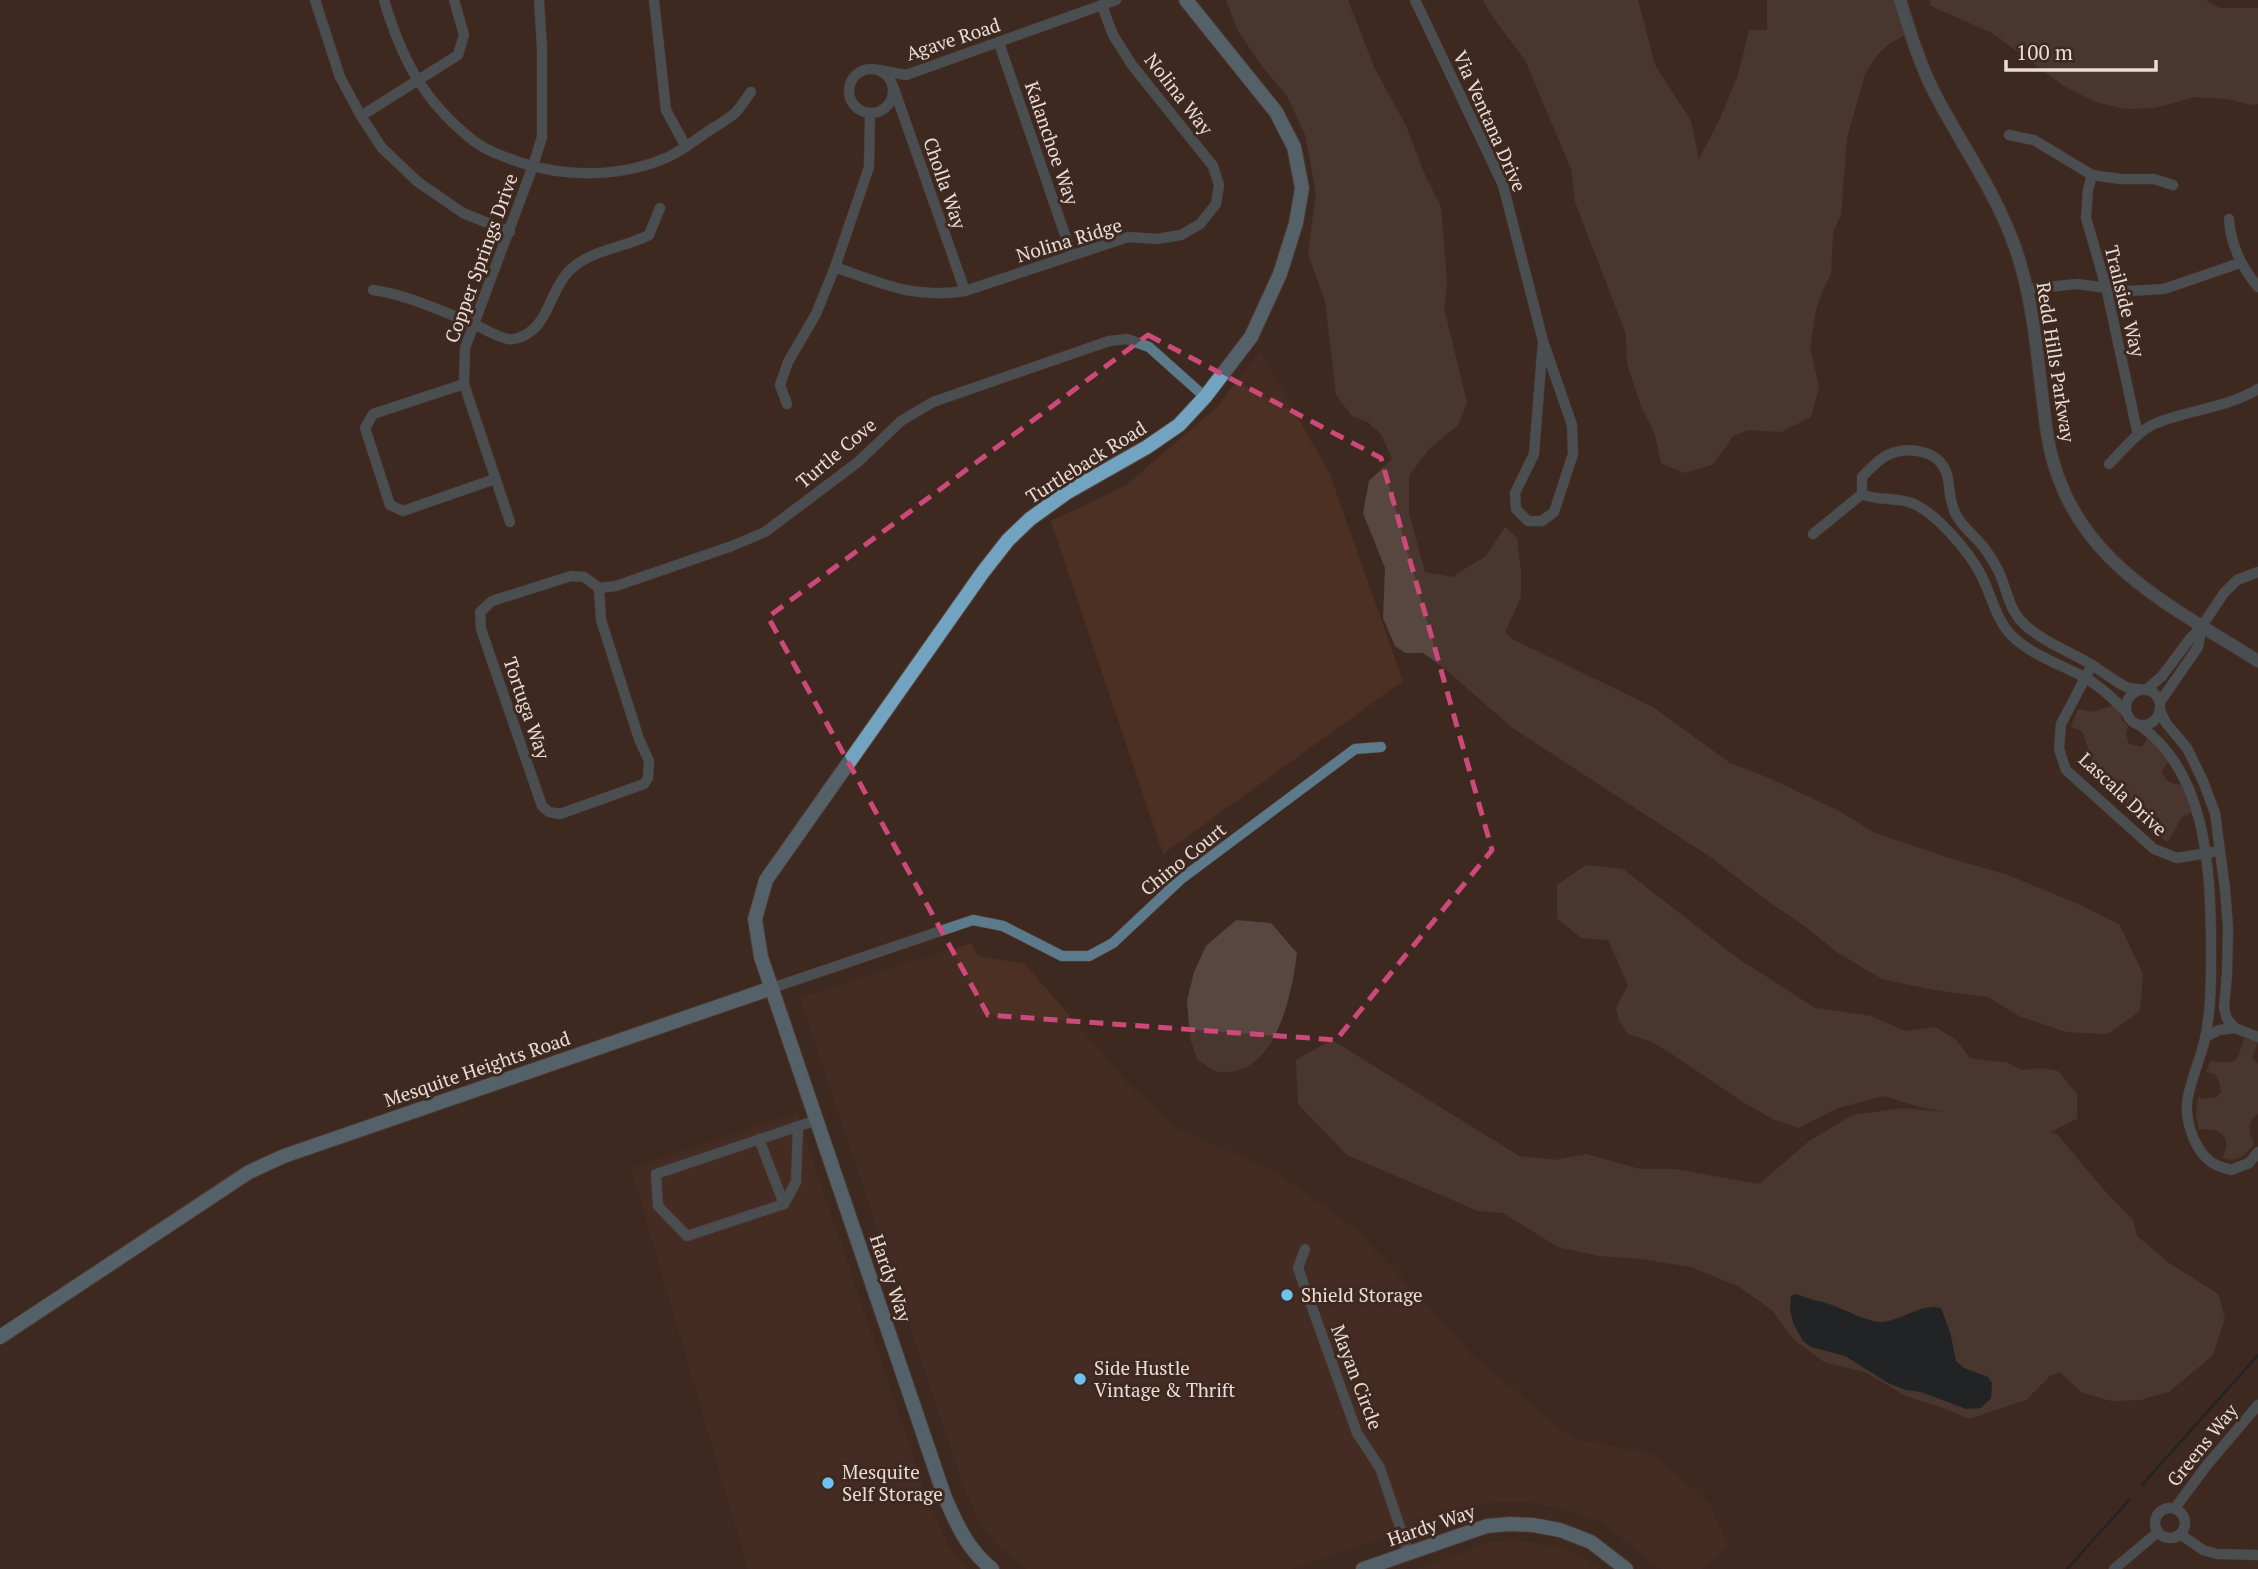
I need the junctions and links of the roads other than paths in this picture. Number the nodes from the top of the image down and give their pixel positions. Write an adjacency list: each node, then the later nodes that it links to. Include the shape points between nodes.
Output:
1 (314, 0): 17 (street, via 340,77)
2 (384, 0): 13 (street)
3 (454, 0): 13 (street, via 464,35 458,55)
4 (540, 0): 20 (street, Copper Springs Drive, via 542,137)
5 (654, 0): 19 (street, via 666,110)
6 (1116, 0): 10 (street, Agave Road)
7 (1186, 0): 39 (main road, Turtleback Road, via 1276,112 1294,147 1302,188 1280,274 1251,337)
8 (1415, 0): 36 (street, Via Ventana Drive, via 1503,185)
9 (1900, 0): 32 (street, Redd Hills Parkway, via 1935,93 1989,188 2016,249)
10 (1102, 6): 11 (street, Agave Road); 23 (street, Nolina Way, via 1132,65 1213,166 1219,185)
11 (999, 43): 12 (street, Agave Road, via 906,75); 27 (street, Kalanchoe Way)
12 (878, 69): 14 (street); 16 (street, via 863,70 850,83 851,101)
13 (417, 81): 17 (street); 20 (street, via 472,140)
14 (893, 86): 16 (street, via 888,106); 34 (street, Cholla Way)
15 (751, 92): 19 (street, via 736,112)
16 (870, 113): 29 (street, via 869,167)
17 (361, 116): 26 (street, via 382,148 418,182 463,212)
18 (2009, 135): 21 (street, via 2034,140)
19 (686, 147): 20 (street, via 642,166 603,173)
20 (533, 166): 26 (street, Copper Springs Drive)
21 (2092, 174): 22 (street); 30 (street, Trailside Way, via 2086,218)
22 (2173, 185)
23 (1216, 204): 27 (street, Nolina Ridge, via 1200,224 1181,235 1128,237)
24 (660, 208): 35 (street, via 649,235 594,253 566,274 530,334 510,340)
25 (2229, 219): 28 (street)
26 (510, 232): 35 (street, Copper Springs Drive)
27 (1072, 255): 34 (street, Nolina Ridge)
28 (2241, 263): 30 (street, via 2164,289); 31 (street)
29 (835, 267): 34 (street, Nolina Ridge, via 908,292 939,295); 40 (street, via 816,314 788,362 780,386)
30 (2106, 287): 32 (street, via 2077,284); 41 (street, Trailside Way)
31 (2258, 287)
32 (2027, 289): 49 (street, Redd Hills Parkway, via 2048,436 2063,492 2098,547 2126,574)
33 (373, 290): 35 (street, via 396,293)
34 (965, 291)
35 (474, 325): 37 (street, Copper Springs Drive, via 465,348)
36 (1543, 341): 36 (street, Via Ventana Drive, via 1534,454 1515,492 1516,509 1528,520 1542,521 1554,512 1573,454 1572,425)
37 (464, 384): 43 (street, Copper Springs Drive); 43 (street, via 373,414 365,428 390,505 402,511)
38 (2258, 388): 41 (street, via 2152,425)
39 (1205, 397): 48 (street, Turtle Cove, via 1149,346 1127,339 1110,341 933,402 901,421 858,462 765,532 655,573); 61 (main road, Turtleback Road, via 1157,441 1030,519 983,572 766,880 755,919)
40 (787, 404)
41 (2138, 435): 42 (street)
42 (2109, 464)
43 (495, 479): 45 (street, Copper Springs Drive)
44 (1862, 494): 46 (street); 51 (street, via 1862,477 1896,452 1925,452 1940,462 1950,483 1952,507 1999,571 2010,605 2024,624); 52 (street, via 1914,504 1933,516 1981,574 2010,634 2026,648)
45 (510, 522)
46 (1813, 534)
47 (2258, 572): 49 (street, via 2236,580)
48 (598, 588): 48 (street, Tortuga Way, via 584,577 571,576 492,601 480,612 481,629 542,806 549,812 560,814 644,784 648,778 649,761 601,620)
49 (2202, 626): 50 (street, Redd Hills Parkway); 53 (street, via 2162,676); 54 (street, via 2198,647)
50 (2258, 662)
51 (2092, 665): 52 (street, Lascala Drive); 53 (street, via 2126,687)
52 (2084, 677): 55 (street); 59 (street, Lascala Drive, via 2061,724 2059,748 2066,770 2154,849 2177,858)
53 (2143, 690): 54 (street, via 2155,694); 55 (street, via 2126,700)
54 (2160, 706): 56 (street, via 2155,720); 58 (street, via 2203,781)
55 (2126, 712): 56 (street)
56 (2138, 724): 59 (street, Lascala Drive, via 2154,735 2178,767 2189,788)
57 (1381, 747): 60 (street, Chino Court, via 1355,750 1181,879 1113,943 1089,956 1062,957)
58 (2221, 850): 59 (street, Lascala Drive); 62 (street, via 2228,927 2224,1008)
59 (2207, 853): 63 (street, Lascala Drive, via 2211,957)
60 (1003, 926): 61 (street, Mesquite Heights Road, via 973,920)
61 (772, 989): 65 (main road, Hardy Way); 71 (main road, Mesquite Heights Road, via 272,1161)
62 (2235, 1028): 63 (street); 64 (street)
63 (2205, 1037): 68 (street, Lascala Drive, via 2186,1108 2192,1137 2211,1162 2231,1170 2249,1163)
64 (2258, 1037)
65 (817, 1120): 66 (street); 78 (main road, Hardy Way, via 944,1495 962,1536)
66 (798, 1126): 67 (street); 69 (street, via 796,1182)
67 (759, 1139): 69 (street); 69 (street, via 656,1174 658,1206 687,1236)
68 (2258, 1152)
69 (784, 1204)
70 (1305, 1249): 76 (street, Mayan Circle, via 1298,1268 1357,1433 1380,1468)
71 (0, 1337)
72 (2258, 1405): 73 (street, Greens Way)
73 (2175, 1508): 74 (street, via 2157,1513 2154,1523); 75 (street, via 2185,1522)
74 (2158, 1532): 75 (street, via 2166,1538); 81 (street)
75 (2180, 1534): 77 (street, via 2210,1552)
76 (1409, 1554): 79 (main road, Hardy Way); 80 (main road, Hardy Way, via 1487,1526 1533,1525 1591,1542)
77 (2258, 1555)
78 (992, 1569)
79 (1363, 1569)
80 (1626, 1569)
81 (2114, 1569)

